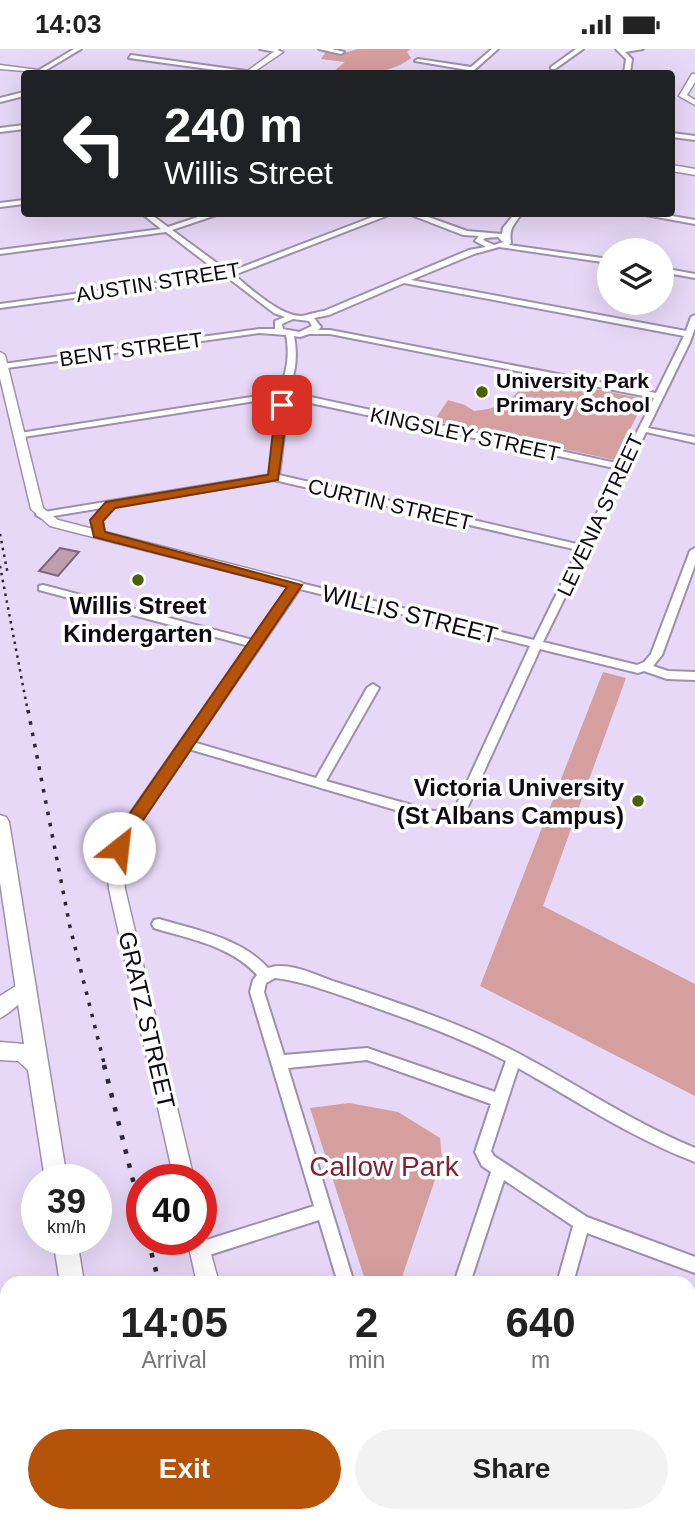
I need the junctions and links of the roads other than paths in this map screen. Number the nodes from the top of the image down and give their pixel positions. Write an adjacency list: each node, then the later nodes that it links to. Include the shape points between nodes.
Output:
1 (78, 49): 15 (street)
2 (263, 49): 8 (street)
3 (322, 49): 9 (street)
4 (495, 49): 19 (street)
5 (580, 49): 13 (street)
6 (640, 49): 7 (street)
7 (620, 50): 20 (street, via 629,59)
8 (277, 51): 17 (street)
9 (341, 51)
10 (131, 57): 16 (street)
11 (418, 61): 18 (street)
12 (0, 67): 14 (main road)
13 (553, 68)
14 (21, 70)
15 (46, 70)
16 (225, 70)
17 (251, 70)
18 (465, 70)
19 (471, 70)
20 (627, 70)
21 (695, 76): 24 (street, via 682,96)
22 (21, 95): 23 (street)
23 (0, 100)
24 (695, 103)
25 (692, 125): 29 (street)
26 (21, 127): 27 (street)
27 (0, 130)
28 (675, 135): 29 (street)
29 (685, 137): 30 (street)
30 (695, 138)
31 (675, 169): 32 (main road)
32 (695, 172)
33 (21, 202): 34 (street)
34 (0, 205)
35 (149, 217): 43 (street)
36 (207, 217): 43 (street)
37 (380, 217): 53 (street, AUSTIN STREET)
38 (420, 217): 44 (street)
39 (516, 217): 42 (street)
40 (663, 217): 41 (street)
41 (695, 222)
42 (507, 228): 45 (street); 47 (street)
43 (167, 231): 49 (street); 53 (street)
44 (466, 233): 45 (street); 46 (street)
45 (491, 235): 46 (street); 47 (street)
46 (479, 241): 48 (street); 50 (street)
47 (505, 241): 48 (street); 51 (street)
48 (493, 247): 50 (street)
49 (0, 252)
50 (472, 252): 55 (street)
51 (597, 259)
52 (674, 272): 54 (street)
53 (228, 275): 56 (street, AUSTIN STREET); 57 (street)
54 (695, 276)
55 (404, 281): 60 (street, via 326,313); 62 (street)
56 (0, 306)
57 (276, 311): 58 (street); 61 (street)
58 (292, 317): 60 (street); 61 (street)
59 (693, 321): 62 (street, LEVENIA STREET)
60 (312, 324): 64 (street); 68 (street, via 330,333)
61 (279, 326): 63 (street); 67 (street, BENT STREET)
62 (685, 334): 68 (street, LEVENIA STREET)
63 (290, 335): 64 (street); 65 (street)
64 (300, 335): 65 (street)
65 (293, 345): 69 (street)
66 (0, 355): 67 (street)
67 (3, 367): 72 (street)
68 (657, 396): 71 (street, LEVENIA STREET)
69 (285, 398): 70 (street, KINGSLEY STREET); 72 (street, KINGSLEY STREET); 75 (street)
70 (307, 400): 74 (street, KINGSLEY STREET)
71 (642, 429): 73 (street); 74 (street, LEVENIA STREET)
72 (20, 436): 77 (street)
73 (695, 440)
74 (623, 467): 79 (street, LEVENIA STREET)
75 (274, 477): 76 (street, CURTIN STREET); 79 (street, CURTIN STREET)
76 (111, 505): 77 (street, CURTIN STREET); 78 (street, via 97,520)
77 (41, 515): 78 (street, WILLIS STREET, via 54,523)
78 (99, 534): 81 (street, WILLIS STREET)
79 (584, 549): 84 (street, LEVENIA STREET)
80 (695, 551): 85 (street, via 656,655)
81 (296, 585): 83 (street); 84 (street, WILLIS STREET)
82 (43, 587): 83 (street)
83 (253, 643): 88 (street)
84 (537, 646): 85 (street, WILLIS STREET, via 624,668); 89 (street, LEVENIA STREET, via 460,811 433,816)
85 (644, 667): 86 (street, WILLIS STREET, via 667,675)
86 (695, 676)
87 (373, 688): 89 (street)
88 (186, 744): 89 (street); 103 (street, GRATZ STREET, via 127,830 115,860 117,889)
89 (319, 783)
90 (0, 823): 91 (main road)
91 (3, 857): 94 (main road)
92 (159, 924): 93 (street, via 240,952 257,963)
93 (265, 976): 97 (street, via 283,971 306,978 443,1026); 98 (street, via 257,992)
94 (27, 987): 95 (street); 99 (main road)
95 (0, 1010)
96 (0, 1051): 99 (main road, via 22,1052)
97 (514, 1059): 100 (street); 101 (street)
98 (278, 1062): 100 (street, via 367,1054); 105 (street)
99 (38, 1065): 102 (main road)
100 (500, 1100): 104 (street, via 483,1152)
101 (695, 1155)
102 (54, 1164)
103 (181, 1164)
104 (499, 1170): 106 (street); 114 (street)
105 (324, 1211): 107 (street); 113 (street)
106 (582, 1223): 110 (street); 115 (street)
107 (217, 1239)
108 (68, 1255): 111 (main road)
109 (202, 1255): 112 (street)
110 (695, 1265)
111 (71, 1276)
112 (206, 1276)
113 (344, 1276)
114 (464, 1276)
115 (567, 1276)

